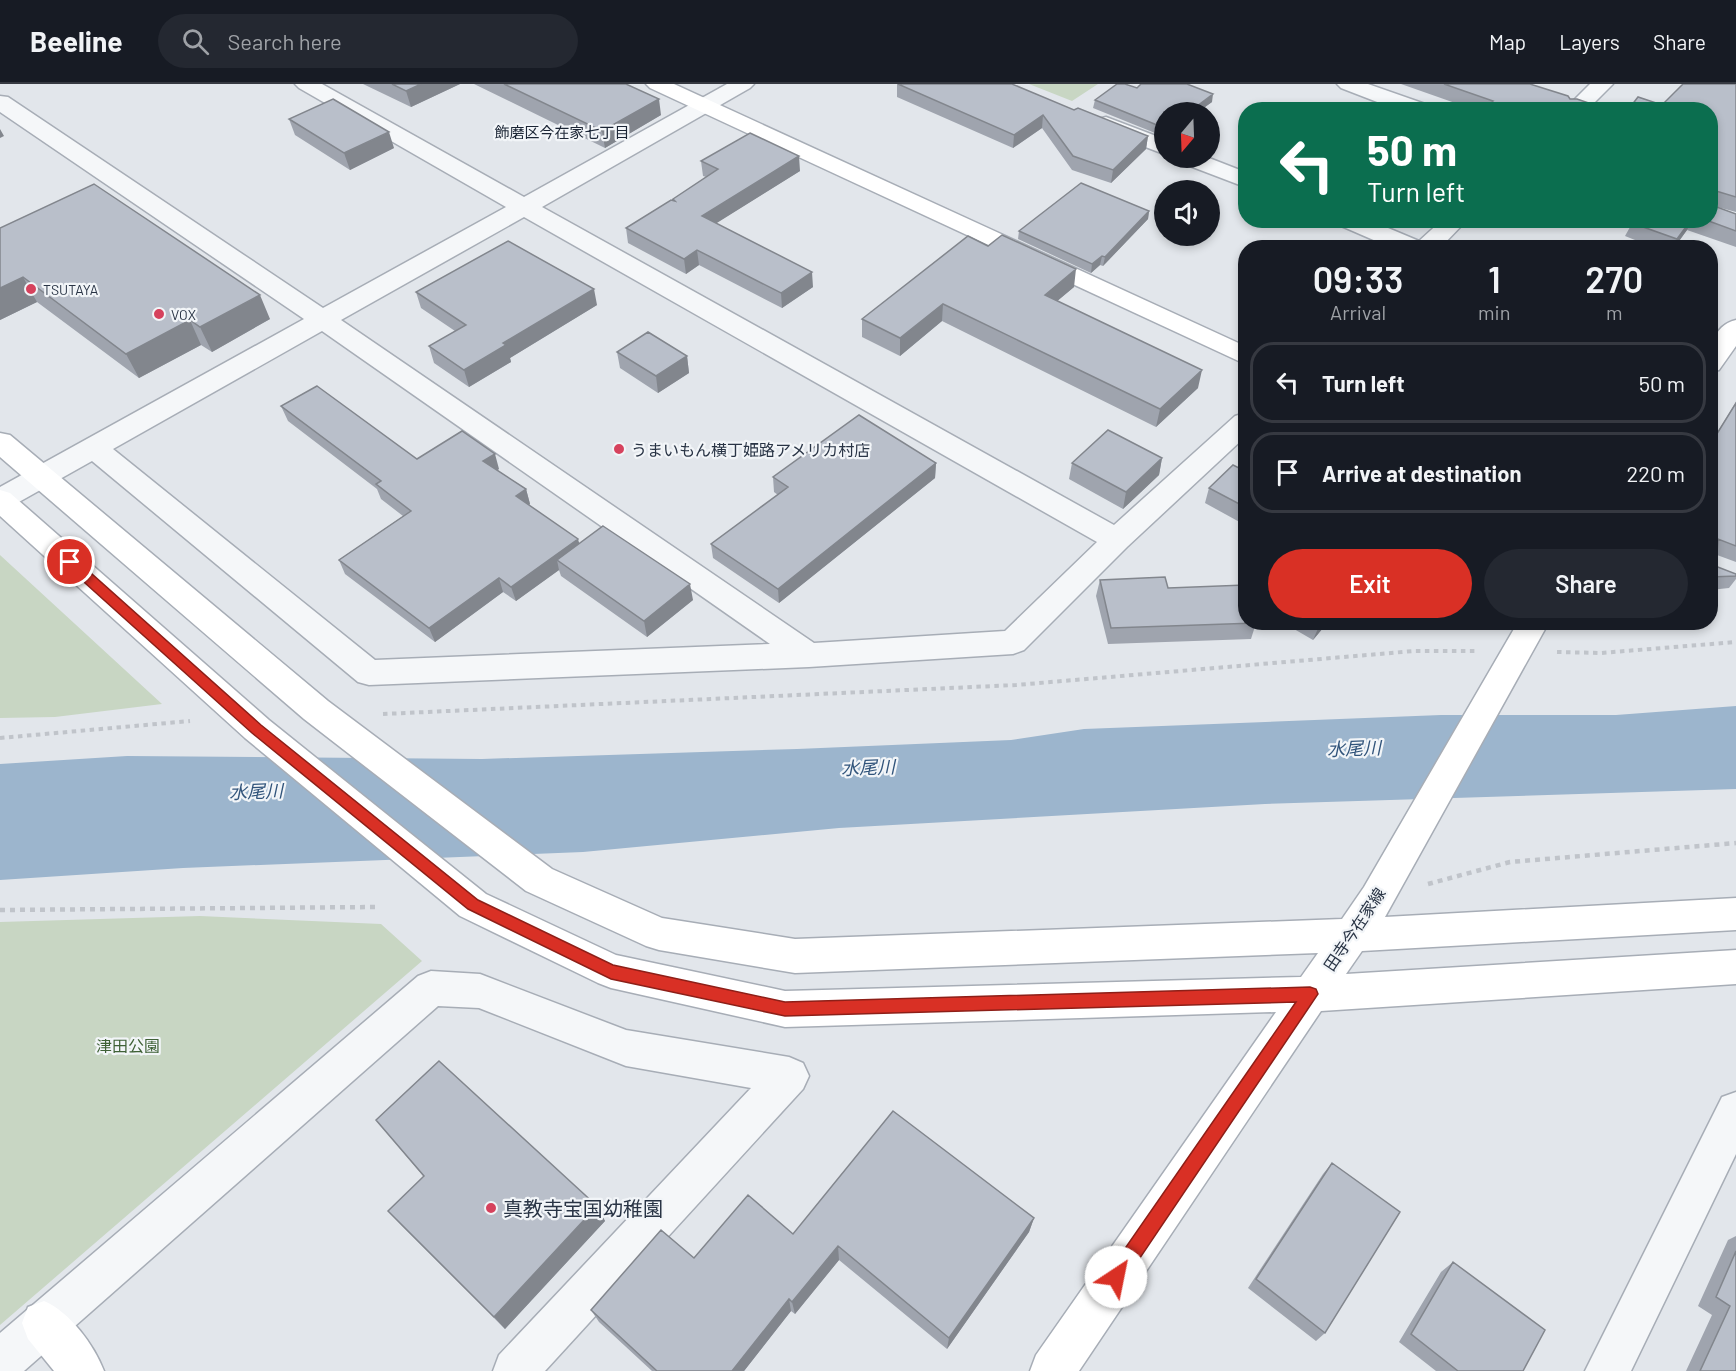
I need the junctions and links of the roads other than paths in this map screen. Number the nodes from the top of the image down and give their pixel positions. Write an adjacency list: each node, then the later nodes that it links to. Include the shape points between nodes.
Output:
1 (306, 84): 14 (street)
2 (657, 84): 9 (street)
3 (743, 84): 9 (street)
4 (1348, 84): 7 (street)
5 (1602, 84): 8 (street)
6 (0, 102): 19 (street)
7 (1398, 102)
8 (1583, 102)
9 (705, 106): 14 (street); 21 (street)
10 (1091, 118): 11 (street)
11 (1154, 143)
12 (1215, 168): 13 (street)
13 (1238, 177)
14 (525, 207): 19 (street); 28 (street)
15 (1366, 228): 17 (street)
16 (1447, 228): 18 (street)
17 (1395, 240)
18 (1435, 240)
19 (322, 319): 25 (street); 30 (street)
20 (1736, 328): 22 (street)
21 (1238, 353)
22 (1718, 353)
23 (1238, 428): 28 (street)
24 (0, 442): 26 (street)
25 (93, 447): 26 (street); 30 (street, via 369,673)
26 (39, 478): 27 (street); 32 (street, via 333,723 539,880 659,934 795,956)
27 (0, 500): 34 (street, via 256,729 473,904 611,972 785,1009)
28 (1117, 540): 30 (street, via 1012,642)
29 (1529, 630): 32 (street, 田寺今在家線, via 1377,898)
30 (809, 655)
31 (1736, 914): 32 (street)
32 (1350, 935): 34 (street, 田寺今在家線)
33 (1736, 967): 34 (street)
34 (1310, 994): 41 (street, 田寺今在家線)
35 (1736, 1111): 36 (street)
36 (1725, 1163): 42 (street)
37 (44, 1323): 38 (street); 39 (street); 40 (street, via 432,988 480,991 626,1048 789,1076)
38 (0, 1362)
39 (82, 1371)
40 (515, 1371)
41 (1052, 1371)
42 (1607, 1371)

